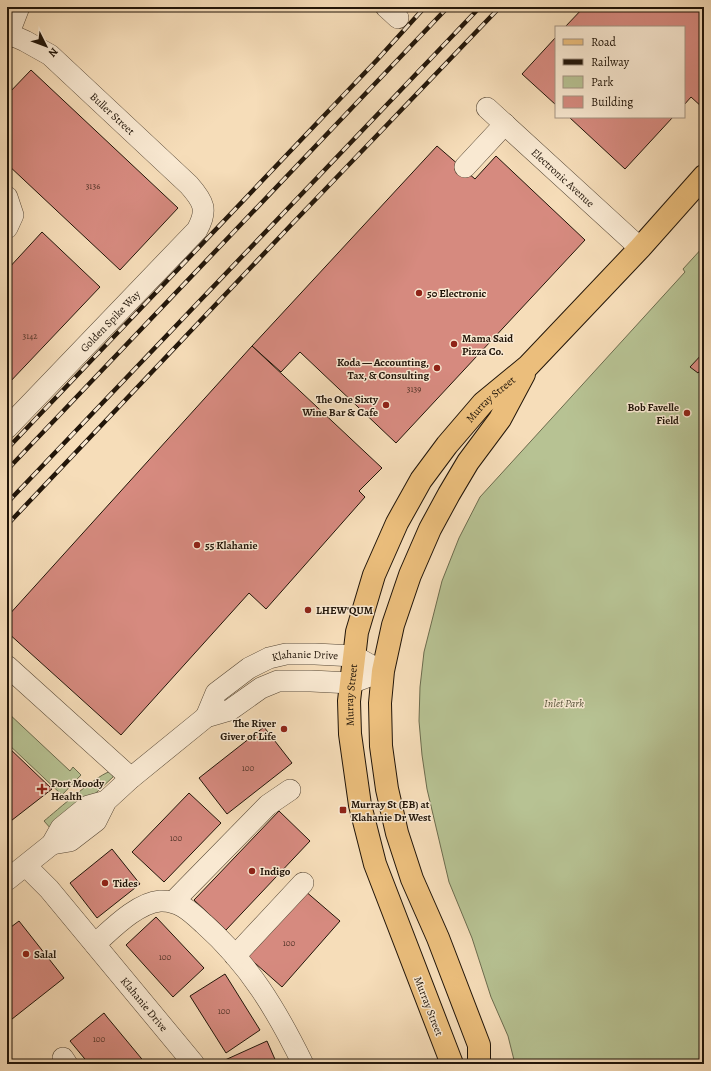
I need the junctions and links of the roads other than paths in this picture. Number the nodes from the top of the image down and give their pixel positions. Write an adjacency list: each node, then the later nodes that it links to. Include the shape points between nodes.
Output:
1 (20, 7): 2 (street)
2 (8, 35): 8 (street, Buller Street, via 25,40 50,55 189,185 200,197)
3 (487, 108): 4 (street, Electronic Avenue)
4 (504, 124): 5 (street); 10 (street, Electronic Avenue)
5 (465, 167)
6 (704, 176): 10 (main road, Murray Street)
7 (7, 196): 9 (street, via 13,215)
8 (204, 209): 12 (street, Golden Spike Way, via 197,230)
9 (7, 228)
10 (640, 248): 11 (main road, Murray Street)
11 (528, 366): 13 (main road, Murray Street, via 483,402 446,445 421,480 397,522 374,576 357,632); 15 (main road, Murray Street, via 500,420 468,462 430,529 410,575 393,625)
12 (7, 428)
13 (354, 656): 15 (street, Klahanie Drive); 16 (main road, Murray Street); 17 (street, Klahanie Drive, via 300,653 269,658 249,668 216,693)
14 (7, 666): 18 (street)
15 (384, 672): 16 (street, Klahanie Drive); 29 (main road, Murray Street, via 380,703 381,746 397,833 412,879 438,938 479,1045)
16 (351, 683): 17 (street, Klahanie Drive, via 278,681 261,688 230,710); 28 (main road, Murray Street, via 350,734 362,813 376,864)
17 (206, 717): 18 (street, Klahanie Drive)
18 (131, 778): 20 (street, Klahanie Drive, via 106,800 88,806 61,828 52,844)
19 (290, 790): 23 (street, via 268,805)
20 (26, 866): 21 (street, Klahanie Drive); 24 (street, Klahanie Drive, via 50,889)
21 (7, 880)
22 (303, 882): 25 (street)
23 (173, 902): 24 (street, via 159,901 145,905); 25 (street, via 193,914)
24 (95, 944): 26 (street, Klahanie Drive)
25 (235, 956): 27 (street, via 251,974 278,1015)
26 (194, 1064)
27 (303, 1064)
28 (452, 1064)
29 (479, 1064)

